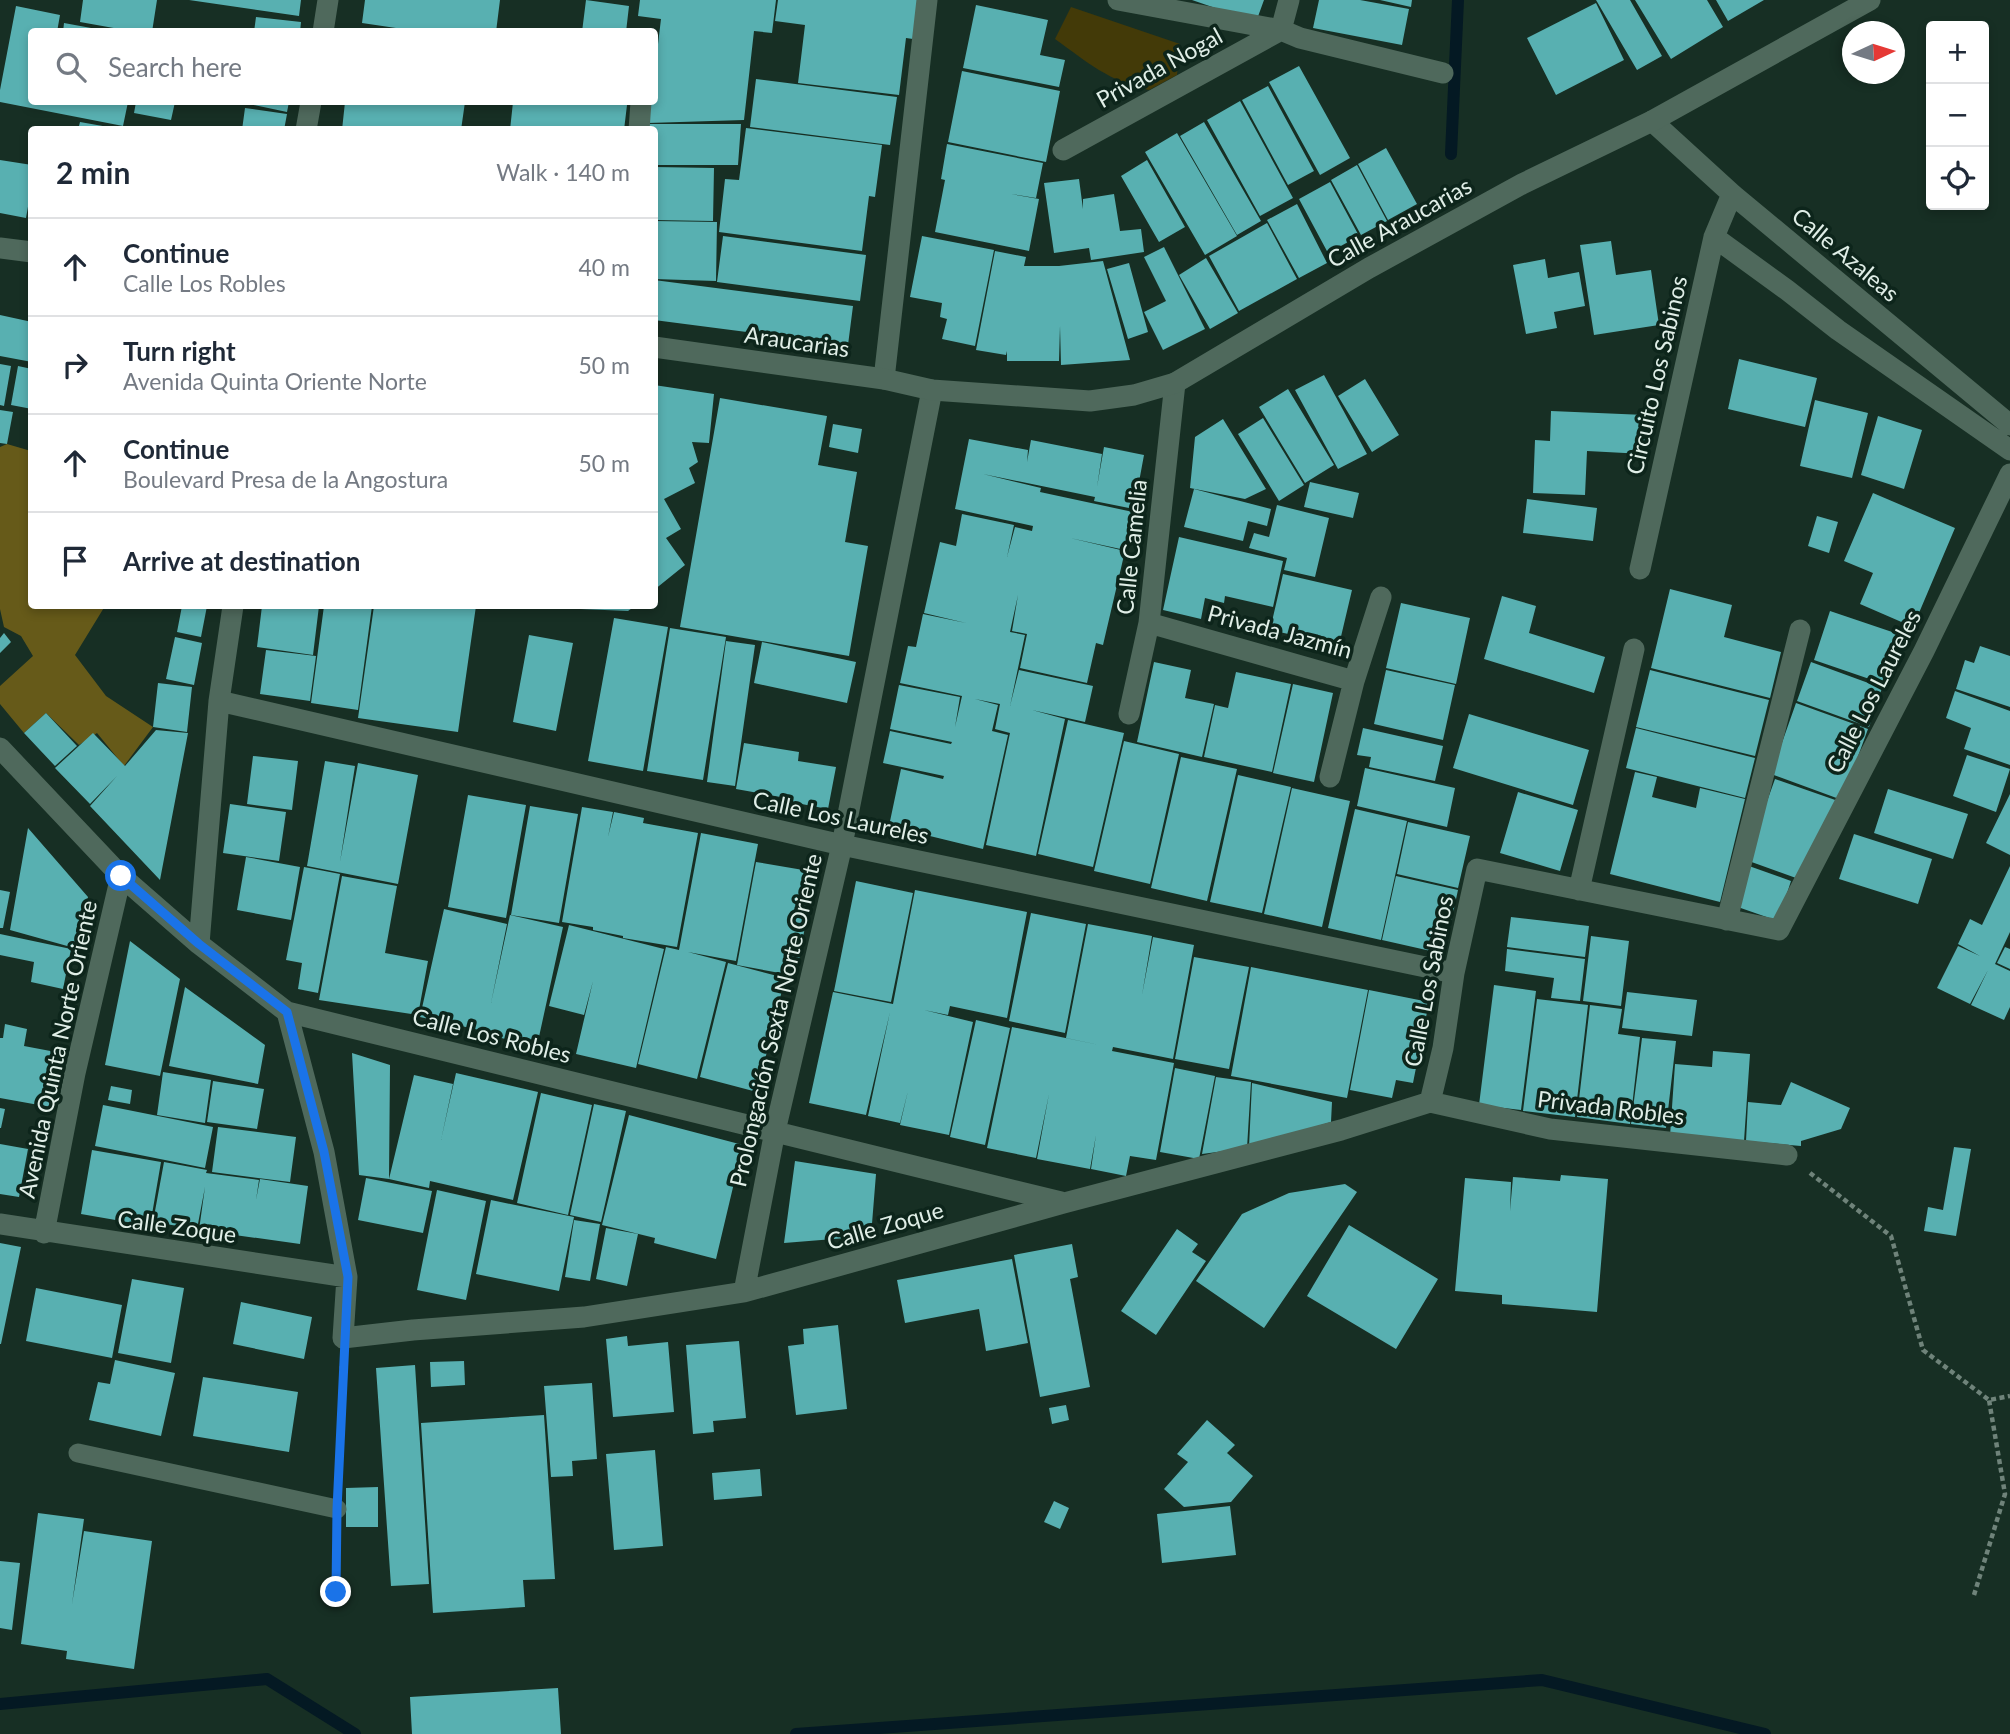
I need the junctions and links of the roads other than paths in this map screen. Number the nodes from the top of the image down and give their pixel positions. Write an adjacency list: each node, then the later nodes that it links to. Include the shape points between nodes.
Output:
1 (328, 0): 6 (street)
2 (927, 0): 20 (street)
3 (1118, 0): 7 (street)
4 (1289, 0): 7 (street)
5 (1870, 0): 11 (street, Calle Araucarias)
6 (324, 28)
7 (1280, 30): 8 (street); 14 (street, Privada Nogal)
8 (1443, 73)
9 (310, 105): 12 (street)
10 (641, 105): 13 (street)
11 (1652, 121): 15 (street, Calle Azaleas); 21 (street, Calle Araucarias, via 1521,184)
12 (307, 126)
13 (639, 126)
14 (1063, 150)
15 (1732, 194): 16 (street, Circuito Los Sabinos); 23 (street, Calle Azaleas)
16 (1714, 237): 24 (street); 26 (street, Circuito Los Sabinos)
17 (0, 248): 18 (street)
18 (28, 252)
19 (658, 348): 20 (street, Araucarias)
20 (884, 379): 22 (street, Araucarias)
21 (1175, 383): 22 (street, Calle Araucarias, via 1090,401); 29 (street, Calle Camelia)
22 (932, 390): 37 (street, Prolongación Sexta Norte Oriente)
23 (2010, 425)
24 (2010, 450)
25 (2010, 474): 40 (street, Calle Los Laureles, via 1779,930)
26 (1640, 569)
27 (1381, 597): 32 (street, Privada Jazmín)
28 (233, 609): 33 (street)
29 (1149, 623): 32 (street, Privada Jazmín); 34 (street, Calle Camelia)
30 (1800, 630): 40 (street)
31 (1634, 649): 39 (street)
32 (1354, 681): 36 (street)
33 (219, 701): 37 (street, Calle Los Laureles); 41 (street)
34 (1129, 714)
35 (0, 748): 38 (street, Calle Los Robles)
36 (1329, 777)
37 (842, 845): 42 (street, Calle Los Laureles); 45 (street, Prolongación Sexta Norte Oriente)
38 (121, 876): 41 (street, Calle Los Robles); 49 (street, Avenida Quinta Norte Oriente)
39 (1578, 890): 40 (street); 42 (street, Calle Los Sabinos, via 1477,869)
40 (1727, 920)
41 (199, 944): 43 (street, Calle Los Robles)
42 (1454, 973): 44 (street, Calle Los Sabinos)
43 (287, 1012): 45 (street, Calle Los Robles); 50 (street, via 324,1152)
44 (1430, 1102): 46 (street, Privada Robles, via 1550,1129); 47 (street, Calle Zoque)
45 (775, 1132): 47 (street, Calle Los Robles); 51 (street, Prolongación Sexta Norte Oriente)
46 (1787, 1155)
47 (1064, 1203): 51 (street, Calle Zoque)
48 (0, 1224): 49 (street, Calle Zoque)
49 (44, 1233): 50 (street, Calle Zoque)
50 (348, 1277): 51 (street, Calle Zoque, via 344,1338 584,1317)
51 (744, 1292)
52 (78, 1453): 53 (lane)
53 (337, 1509)

